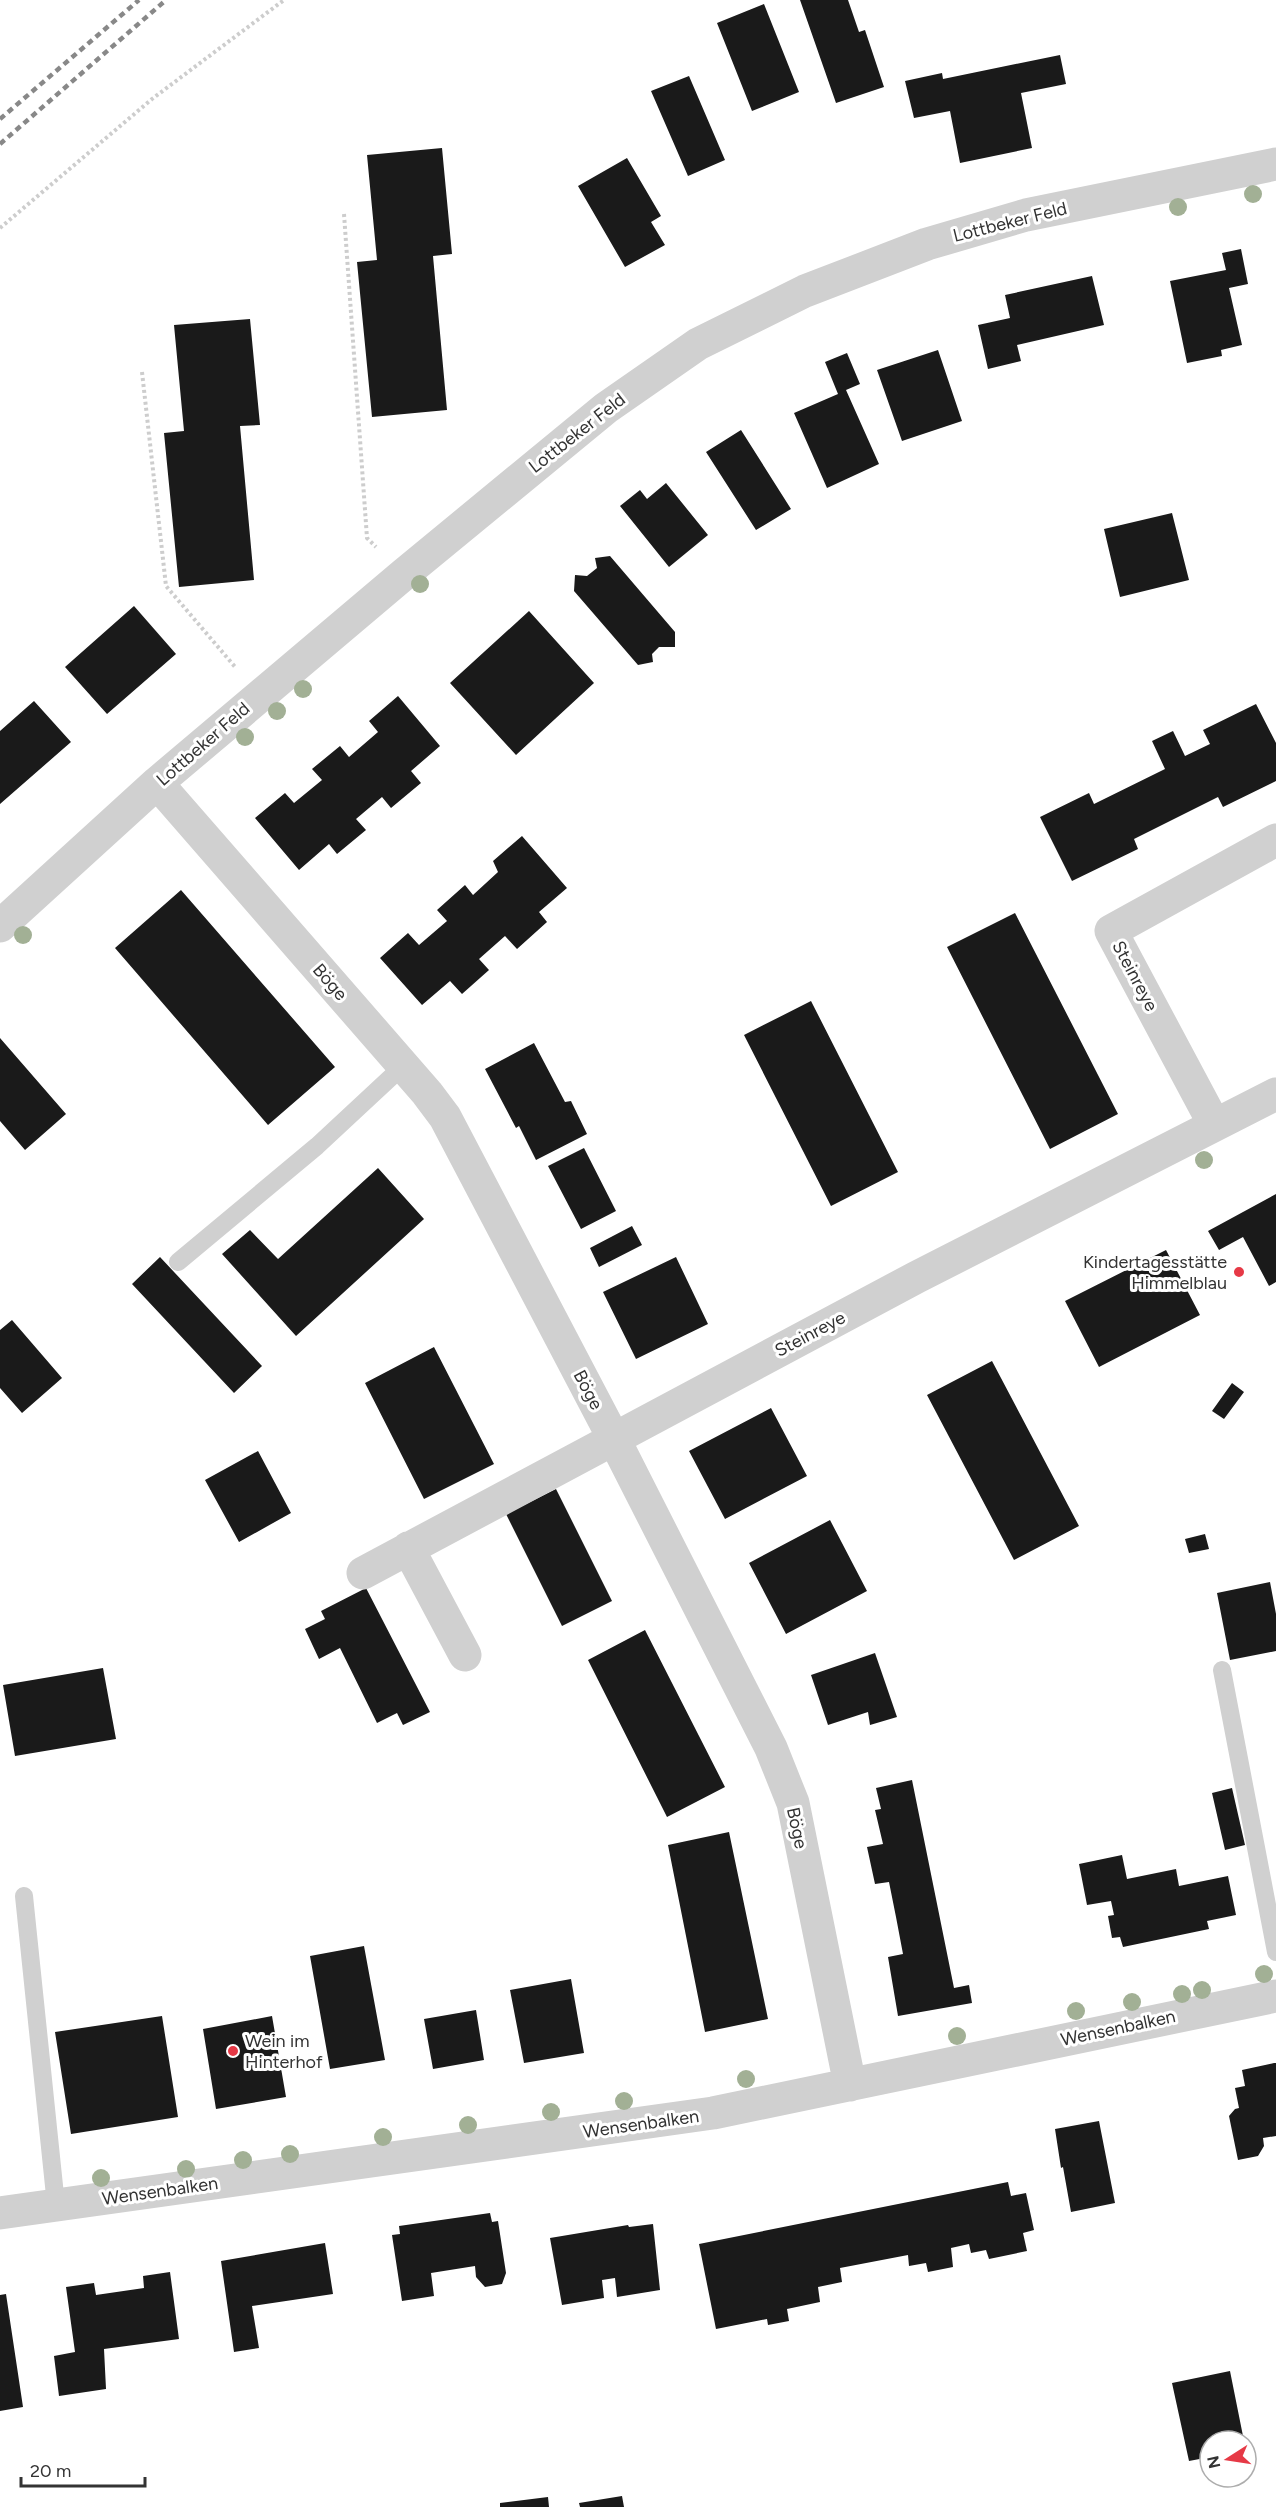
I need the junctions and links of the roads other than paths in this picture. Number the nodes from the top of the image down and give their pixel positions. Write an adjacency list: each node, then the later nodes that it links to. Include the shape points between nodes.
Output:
1 (1276, 164): 2 (street, Lottbeker Feld, via 1026,215 927,244 805,291 698,344 606,408)
2 (157, 783): 4 (street, Lottbeker Feld); 5 (street, Böge)
3 (1276, 840): 7 (street, Steinreye, via 1111,931)
4 (0, 926)
5 (403, 1066): 8 (lane, via 317,1146); 9 (street, Böge, via 445,1117)
6 (1276, 1094): 7 (street, Steinreye)
7 (1214, 1124): 9 (street, Steinreye)
8 (178, 1262)
9 (614, 1439): 10 (street, Steinreye); 17 (street, Böge, via 771,1748 793,1803)
10 (408, 1548): 11 (street, Steinreye); 12 (street)
11 (363, 1573)
12 (465, 1655)
13 (1222, 1670): 15 (lane)
14 (24, 1896): 18 (lane)
15 (1276, 1952)
16 (1276, 1996): 17 (street, Wensenbalken)
17 (850, 2085): 18 (street, Wensenbalken, via 713,2114)
18 (56, 2205): 19 (street, Wensenbalken)
19 (0, 2212)

